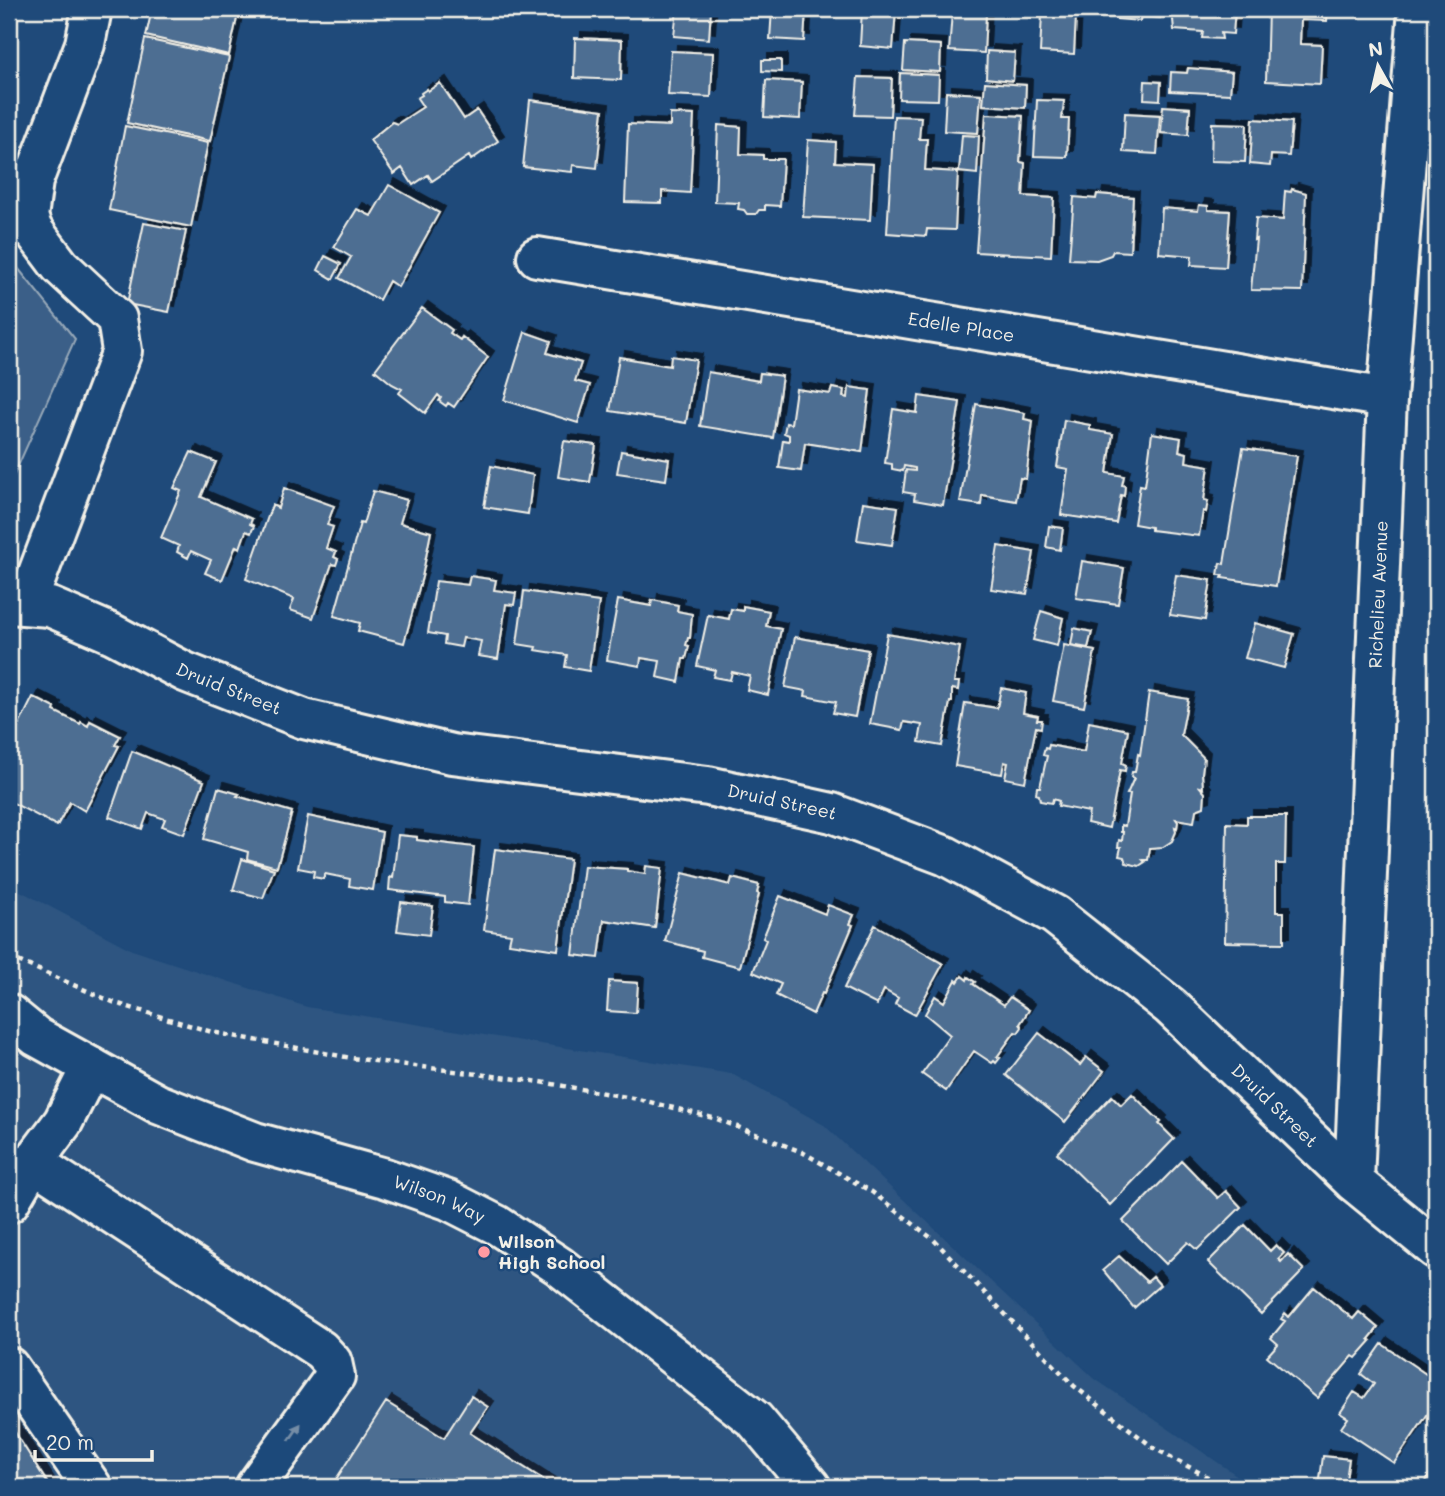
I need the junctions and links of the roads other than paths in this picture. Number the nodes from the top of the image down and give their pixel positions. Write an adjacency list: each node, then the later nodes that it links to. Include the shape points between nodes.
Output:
1 (92, 9): 5 (street, via 85,44 33,181 28,217 60,266 117,319 122,351)
2 (1418, 9): 4 (street, Richelieu Avenue)
3 (537, 257): 4 (street, Edelle Place)
4 (1387, 398): 9 (street, Richelieu Avenue)
5 (15, 604): 9 (street, Druid Street, via 50,607 185,672 304,719 452,754 720,789 832,813 946,856 1055,915 1170,1006)
6 (9, 1014): 7 (street, Wilson Way, via 37,1037)
7 (91, 1067): 8 (street, via 63,1122); 15 (street, Wilson Way, via 158,1104 254,1142 386,1178 448,1200 497,1225 559,1266 755,1420)
8 (33, 1162): 10 (street); 14 (street, one-way to 8, via 335,1376 332,1362 321,1350)
9 (1354, 1182): 11 (street, Druid Street)
10 (9, 1203)
11 (1436, 1249)
12 (9, 1367): 13 (street)
13 (92, 1487)
14 (256, 1487)
15 (811, 1487)

